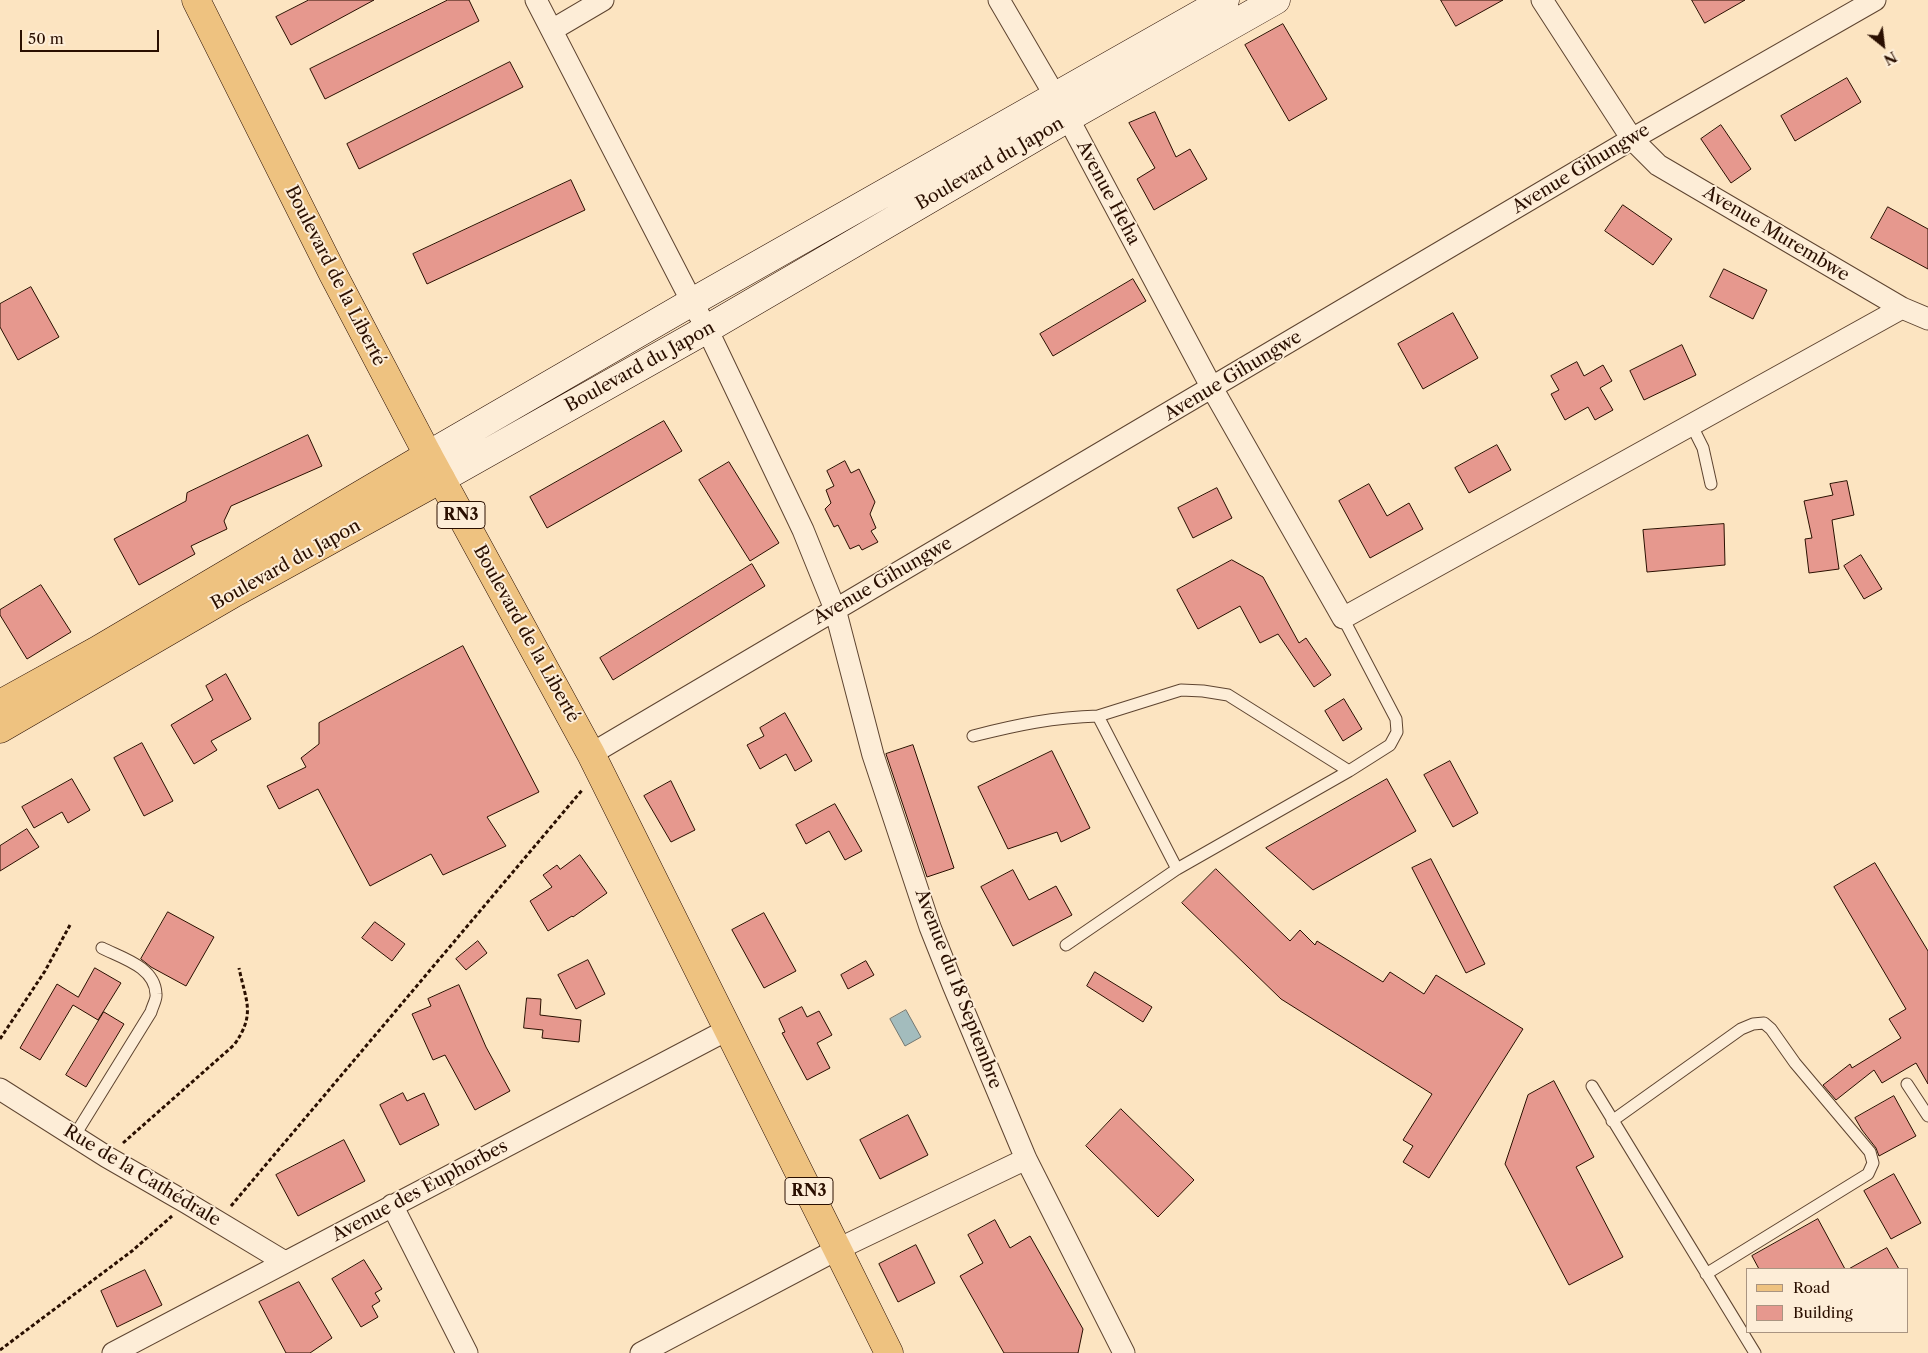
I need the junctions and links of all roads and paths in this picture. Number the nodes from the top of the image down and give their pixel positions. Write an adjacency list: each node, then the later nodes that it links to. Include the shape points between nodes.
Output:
1 (196, 0): 18 (main road, Boulevard de la Liberté / RN3)
2 (536, 0): 9 (street, Avenue du 18 Septembre)
3 (603, 0): 9 (street)
4 (999, 0): 10 (street, Avenue Heha)
5 (1225, 0): 10 (main road, Boulevard du Japon)
6 (1276, 0): 10 (main road, Boulevard du Japon)
7 (1542, 0): 11 (street, Avenue Murembwe)
8 (1876, 0): 11 (street, Avenue Gihungwe)
9 (552, 30): 12 (street, Avenue du 18 Septembre)
10 (1061, 108): 12 (main road, Boulevard du Japon); 15 (main road, Boulevard du Japon); 16 (street, Avenue Heha)
11 (1632, 139): 13 (street, Avenue Murembwe, via 1658,165); 16 (street, Avenue Gihungwe)
12 (692, 302): 15 (street, Avenue du 18 Septembre); 18 (main road, Boulevard du Japon)
13 (1902, 308): 14 (street, Avenue Murembwe); 17 (street)
14 (1928, 319)
15 (707, 330): 19 (main road, Boulevard du Japon); 21 (street, Avenue du 18 Septembre, via 803,530)
16 (1212, 388): 21 (street, Avenue Gihungwe); 22 (street, Avenue Heha)
17 (1692, 426): 20 (lane, via 1703,448); 22 (street)
18 (428, 455): 19 (main road, Boulevard de la Liberté / RN3); 23 (main road, Boulevard du Japon, via 96,651)
19 (442, 479): 23 (main road, Boulevard du Japon); 26 (main road, Boulevard de la Liberté / RN3)
20 (1712, 484)
21 (835, 609): 26 (street, Avenue Gihungwe); 42 (street, Avenue du 18 Septembre, via 873,755 930,927)
22 (1343, 618): 27 (lane, via 1396,719 1397,732 1390,745)
23 (6, 713)
24 (1098, 716): 25 (lane, via 1034,721); 27 (lane, via 1181,690 1228,694); 28 (lane)
25 (973, 736)
26 (595, 762): 33 (main road, Boulevard de la Liberté / RN3); 45 (path)
27 (1349, 771): 28 (lane)
28 (1177, 869): 30 (lane)
29 (70, 924): 34 (path, via 45,971)
30 (1066, 945)
31 (102, 948): 40 (lane, via 144,969 153,980 157,995 150,1012)
32 (239, 968): 41 (path, via 249,1012 243,1032 234,1045)
33 (727, 1030): 44 (street, Avenue des Euphorbes); 46 (main road, RN3)
34 (0, 1039)
35 (1906, 1084): 38 (lane)
36 (1592, 1086): 39 (lane)
37 (0, 1089): 40 (street, Rue de la Cathédrale)
38 (1928, 1116)
39 (1612, 1121): 48 (lane); 48 (lane, via 1741,1029 1764,1024 1870,1152 1873,1163 1868,1174)
40 (75, 1135): 41 (street, Rue de la Cathédrale)
41 (108, 1157): 43 (street, Rue de la Cathédrale)
42 (1026, 1159): 46 (street); 54 (street, Avenue du 18 Septembre)
43 (187, 1203): 45 (street, Rue de la Cathédrale); 49 (path, via 132,1251)
44 (392, 1205): 47 (street, Avenue des Euphorbes); 51 (street)
45 (218, 1222): 47 (street, Rue de la Cathédrale)
46 (838, 1249): 52 (street); 53 (main road, RN3)
47 (285, 1262): 50 (street, Avenue des Euphorbes)
48 (1706, 1274): 55 (lane)
49 (0, 1350)
50 (113, 1353)
51 (467, 1353)
52 (641, 1353)
53 (889, 1353)
54 (1124, 1353)
55 (1755, 1353)

